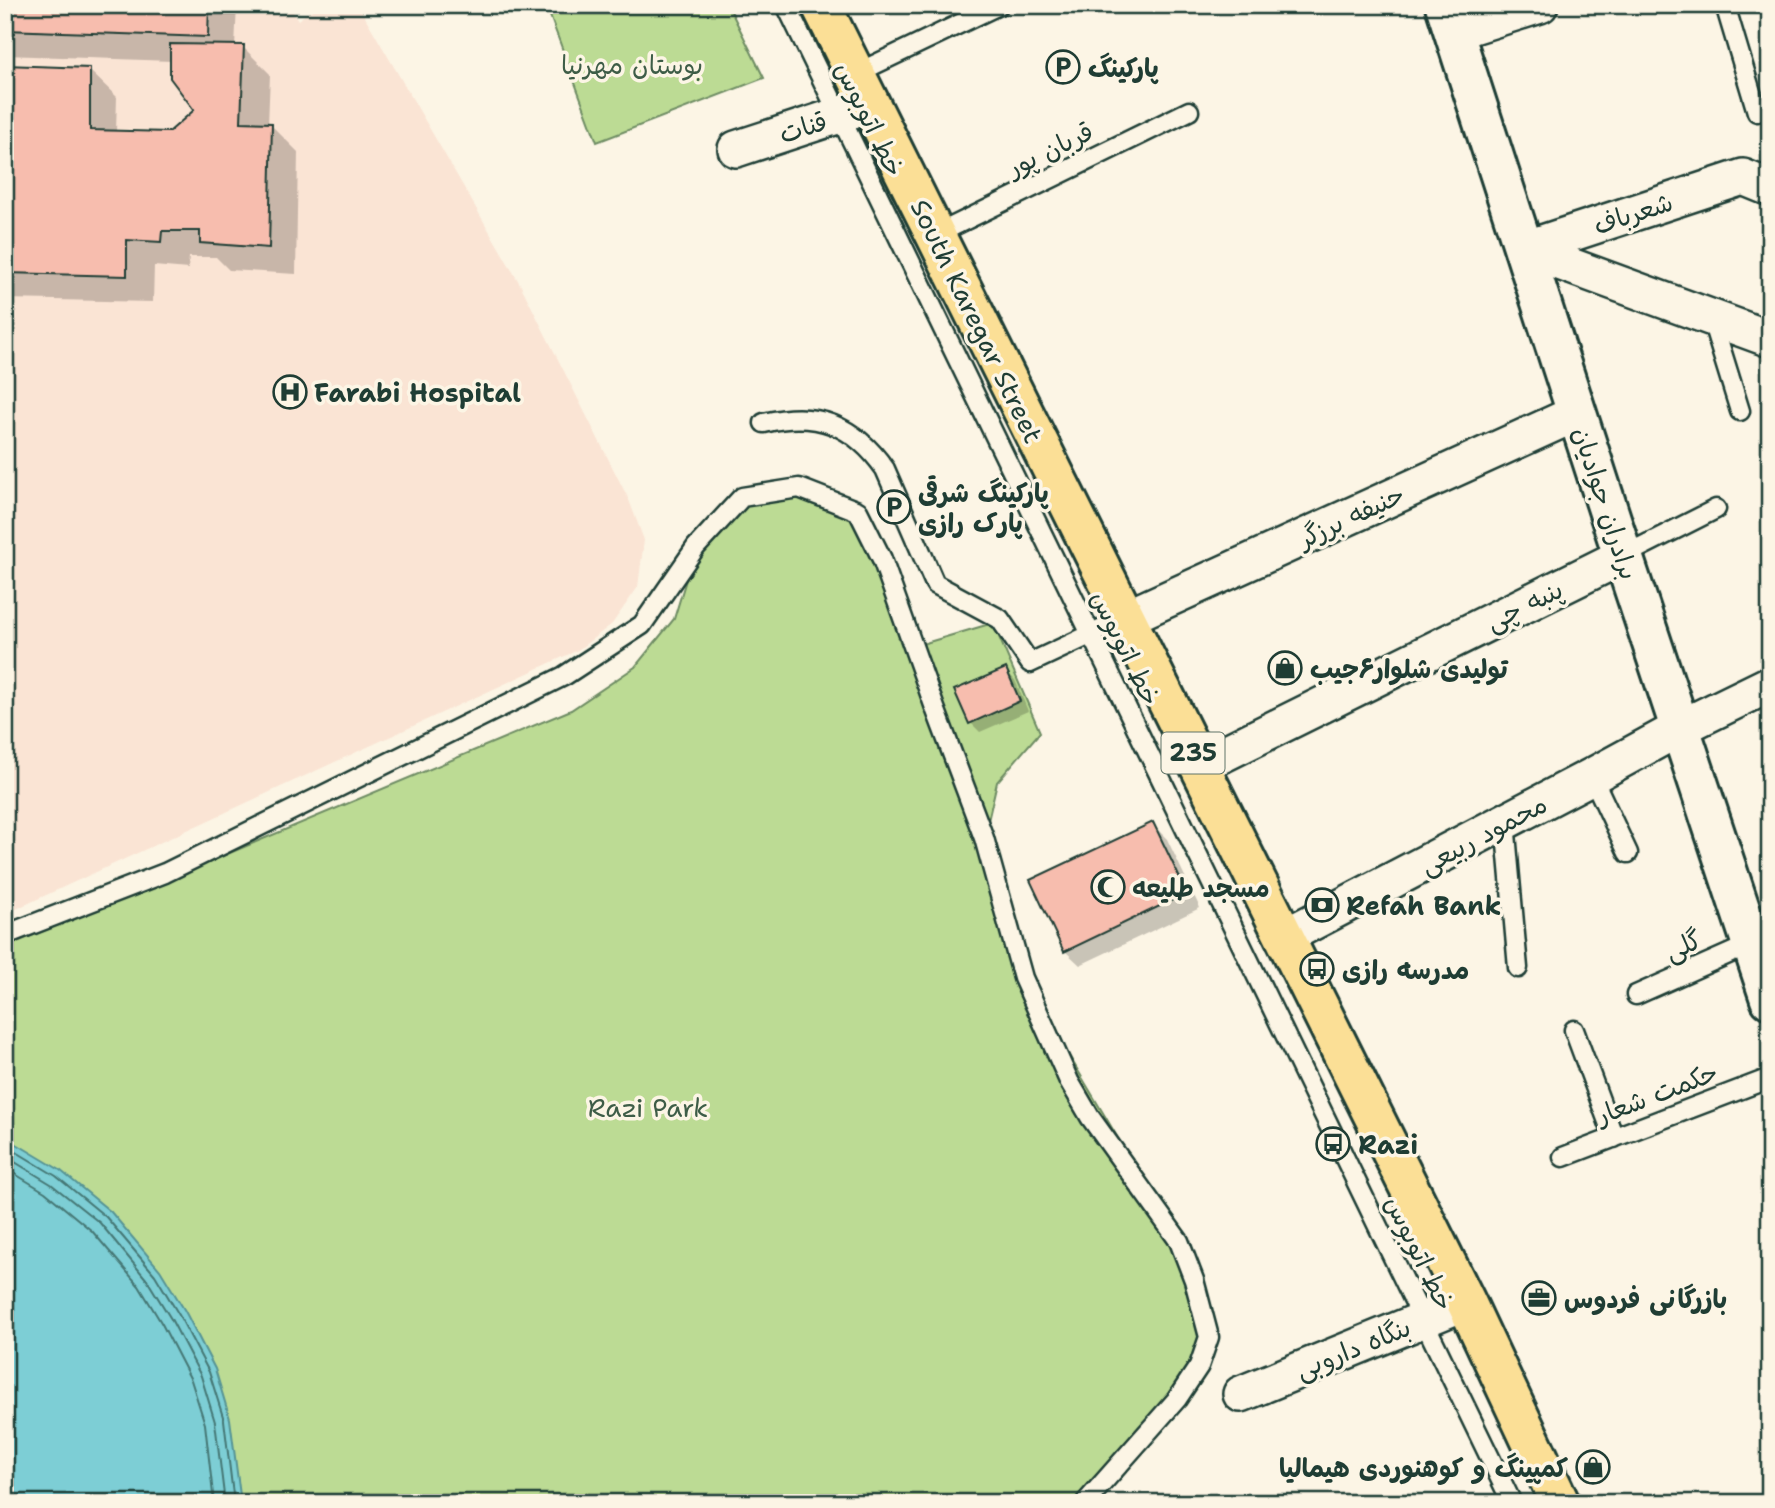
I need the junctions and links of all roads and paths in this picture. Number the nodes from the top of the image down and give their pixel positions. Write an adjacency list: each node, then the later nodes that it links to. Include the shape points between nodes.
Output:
1 (786, 5): 41 (lane, خط اتوبوس)
2 (821, 5): 7 (main road, South Karegar Street / 235)
3 (999, 5): 7 (lane)
4 (1540, 5): 6 (street)
5 (1725, 5): 9 (lane)
6 (1449, 19): 13 (street, برادران جوادیان)
7 (862, 89): 10 (street, قنات); 12 (main road, South Karegar Street / 235)
8 (1189, 111): 12 (lane, قربان پور)
9 (1757, 112)
10 (736, 149)
11 (1756, 183): 13 (street, شعرباف)
12 (935, 235): 21 (main road, South Karegar Street / 235)
13 (1524, 249): 14 (street); 17 (street, برادران جوادیان)
14 (1711, 317): 15 (street); 16 (lane)
15 (1770, 339)
16 (1740, 411)
17 (1577, 413): 20 (street, برادران جوادیان); 21 (street, حنیفه برزگر)
18 (764, 423): 21 (lane, via 784,418 823,421 859,439 885,468 935,584 1000,619 1030,663)
19 (1716, 509): 20 (lane)
20 (1623, 556): 23 (street, برادران جوادیان); 24 (street, پنبه چی)
21 (1126, 618): 24 (main road, South Karegar Street / 235)
22 (1770, 684): 23 (street, محمود ربیعی)
23 (1680, 728): 25 (street, محمود ربیعی); 30 (street, برادران جوادیان)
24 (1199, 766): 29 (main road, South Karegar Street / 235)
25 (1592, 776): 26 (street, محمود ربیعی); 27 (lane)
26 (1505, 822): 29 (street, محمود ربیعی); 31 (lane)
27 (1628, 853)
28 (5, 935): 40 (lane, via 165,873 564,676 642,625 696,547 743,498 799,488 858,511 882,559 984,838 1023,978 1090,1117 1179,1241 1209,1337 1199,1366 1177,1399)
29 (1284, 937): 38 (main road, South Karegar Street / 235)
30 (1761, 940): 32 (lane, گلی); 33 (street, برادران جوادیان)
31 (1518, 968)
32 (1636, 995)
33 (1770, 999)
34 (1574, 1030): 36 (lane)
35 (1770, 1078): 36 (lane, حکمت شعار)
36 (1614, 1138): 37 (lane, حکمت شعار)
37 (1563, 1157)
38 (1466, 1302): 39 (street, بنگاه داروبی); 42 (main road, South Karegar Street / 235)
39 (1241, 1394)
40 (1085, 1503)
41 (1512, 1503)
42 (1560, 1503)

